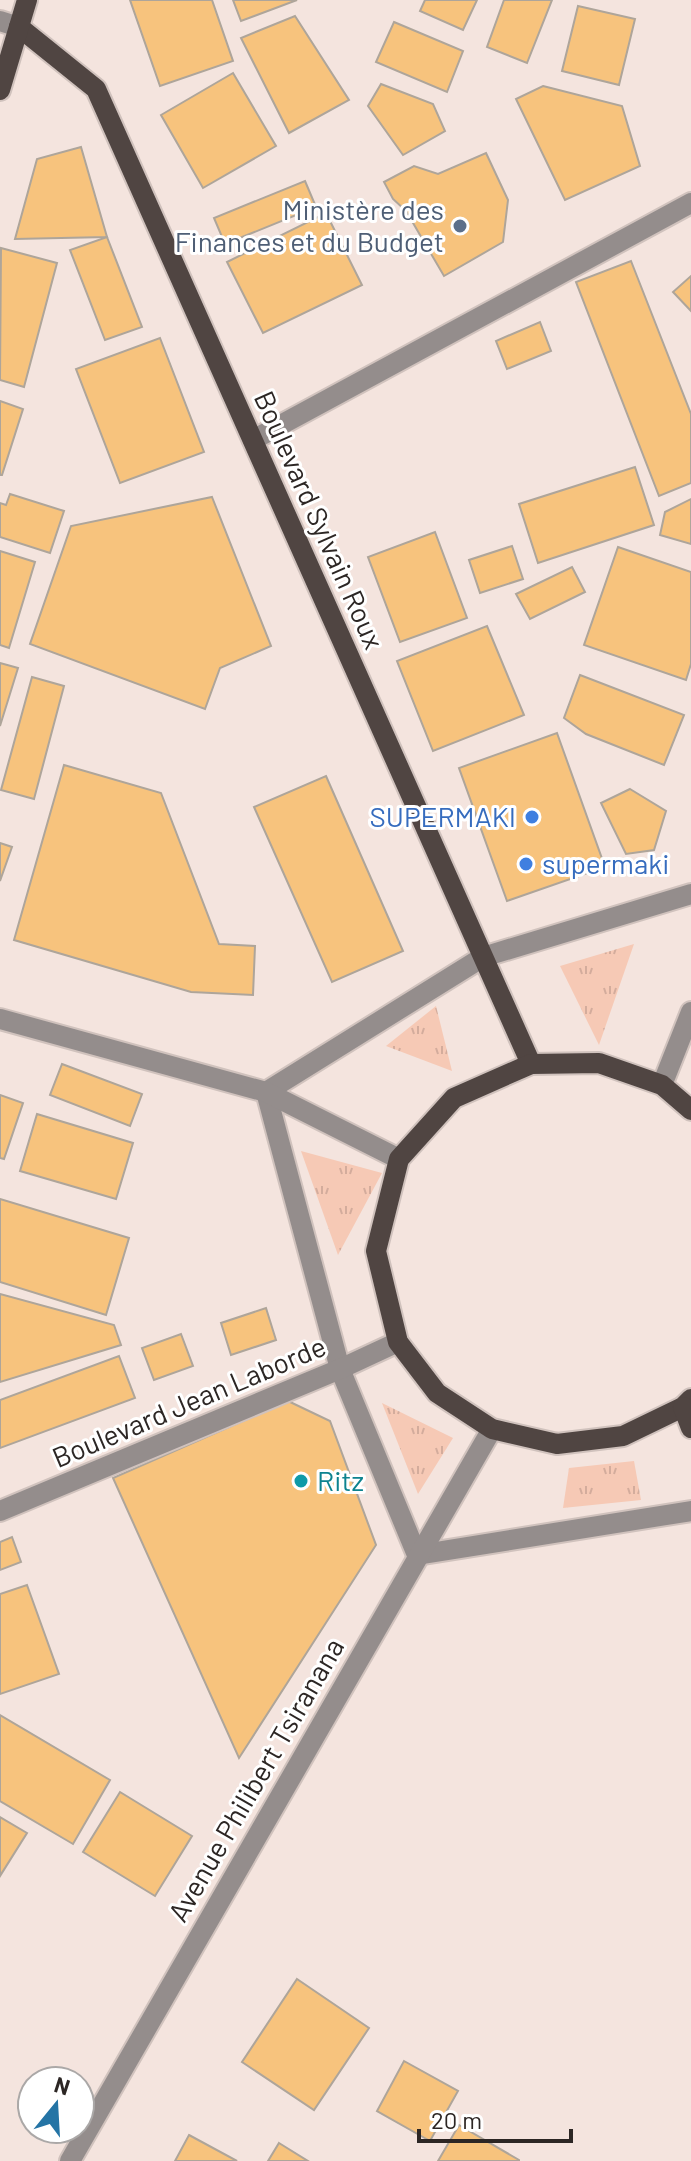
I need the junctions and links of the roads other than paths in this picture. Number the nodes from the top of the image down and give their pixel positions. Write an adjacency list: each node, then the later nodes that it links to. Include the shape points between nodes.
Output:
1 (27, 0): 2 (main road)
2 (9, 24): 3 (main road); 5 (main road, Boulevard Sylvain Roux, via 96,89)
3 (0, 90)
4 (691, 203): 5 (street)
5 (253, 440): 7 (main road, Boulevard Sylvain Roux)
6 (691, 894): 7 (street)
7 (483, 957): 10 (main road, Boulevard Sylvain Roux); 12 (street)
8 (691, 1012): 11 (street)
9 (0, 1019): 12 (street)
10 (531, 1064): 11 (main road, via 599,1063); 14 (main road, via 454,1098)
11 (662, 1085): 13 (main road)
12 (266, 1092): 14 (street); 16 (street)
13 (691, 1110)
14 (399, 1159): 15 (main road, via 376,1251)
15 (398, 1342): 16 (street, Boulevard Jean Laborde); 19 (main road, via 437,1393)
16 (340, 1369): 20 (street, Boulevard Jean Laborde); 22 (street)
17 (687, 1403): 18 (main road); 19 (main road, via 623,1436 557,1444)
18 (691, 1428)
19 (492, 1429): 22 (street, Avenue Philibert Tsiranana)
20 (0, 1511)
21 (691, 1511): 22 (street)
22 (417, 1555): 23 (street, Avenue Philibert Tsiranana)
23 (70, 2161)

